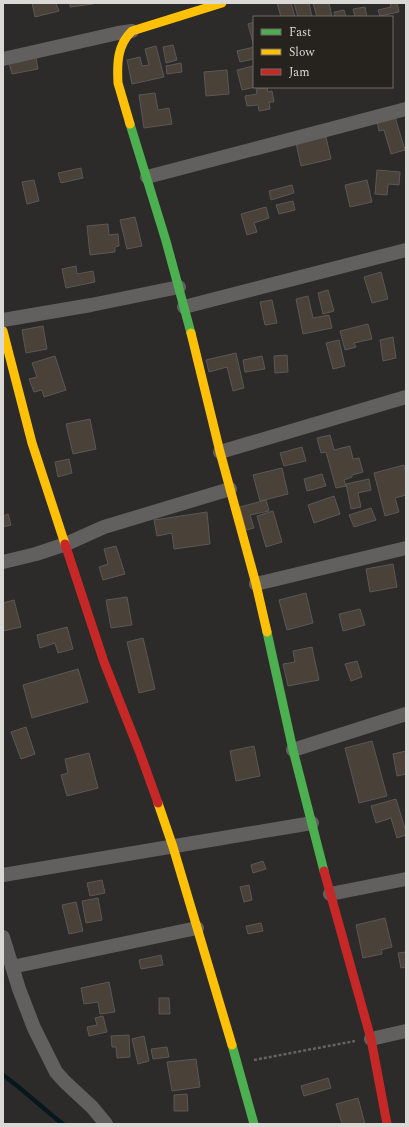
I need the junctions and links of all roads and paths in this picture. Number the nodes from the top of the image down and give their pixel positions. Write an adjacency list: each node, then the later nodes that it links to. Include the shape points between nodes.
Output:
1 (222, 3): 2 (street)
2 (132, 31): 3 (street); 5 (street, via 121,47 117,74)
3 (3, 59)
4 (406, 109): 5 (street)
5 (147, 177): 7 (street)
6 (406, 250): 8 (street)
7 (179, 287): 8 (street); 9 (street)
8 (184, 307): 12 (street)
9 (3, 320)
10 (3, 331): 14 (street, via 32,443)
11 (406, 398): 12 (street)
12 (220, 452): 13 (street)
13 (230, 489): 14 (street, via 104,527); 17 (street)
14 (66, 544): 16 (street); 21 (street, via 104,662)
15 (406, 548): 17 (street)
16 (3, 562)
17 (256, 584): 19 (street)
18 (406, 714): 19 (street)
19 (293, 750): 20 (street)
20 (312, 823): 21 (street); 24 (street)
21 (173, 847): 22 (street); 25 (street)
22 (3, 875)
23 (406, 879): 24 (street)
24 (330, 894): 29 (street)
25 (197, 928): 27 (street); 30 (street)
26 (3, 937): 27 (street)
27 (12, 967): 31 (street, via 34,1028 56,1072)
28 (406, 1031): 29 (street)
29 (371, 1039): 30 (path); 33 (street)
30 (238, 1064): 32 (street)
31 (106, 1124)
32 (254, 1124)
33 (387, 1124)

